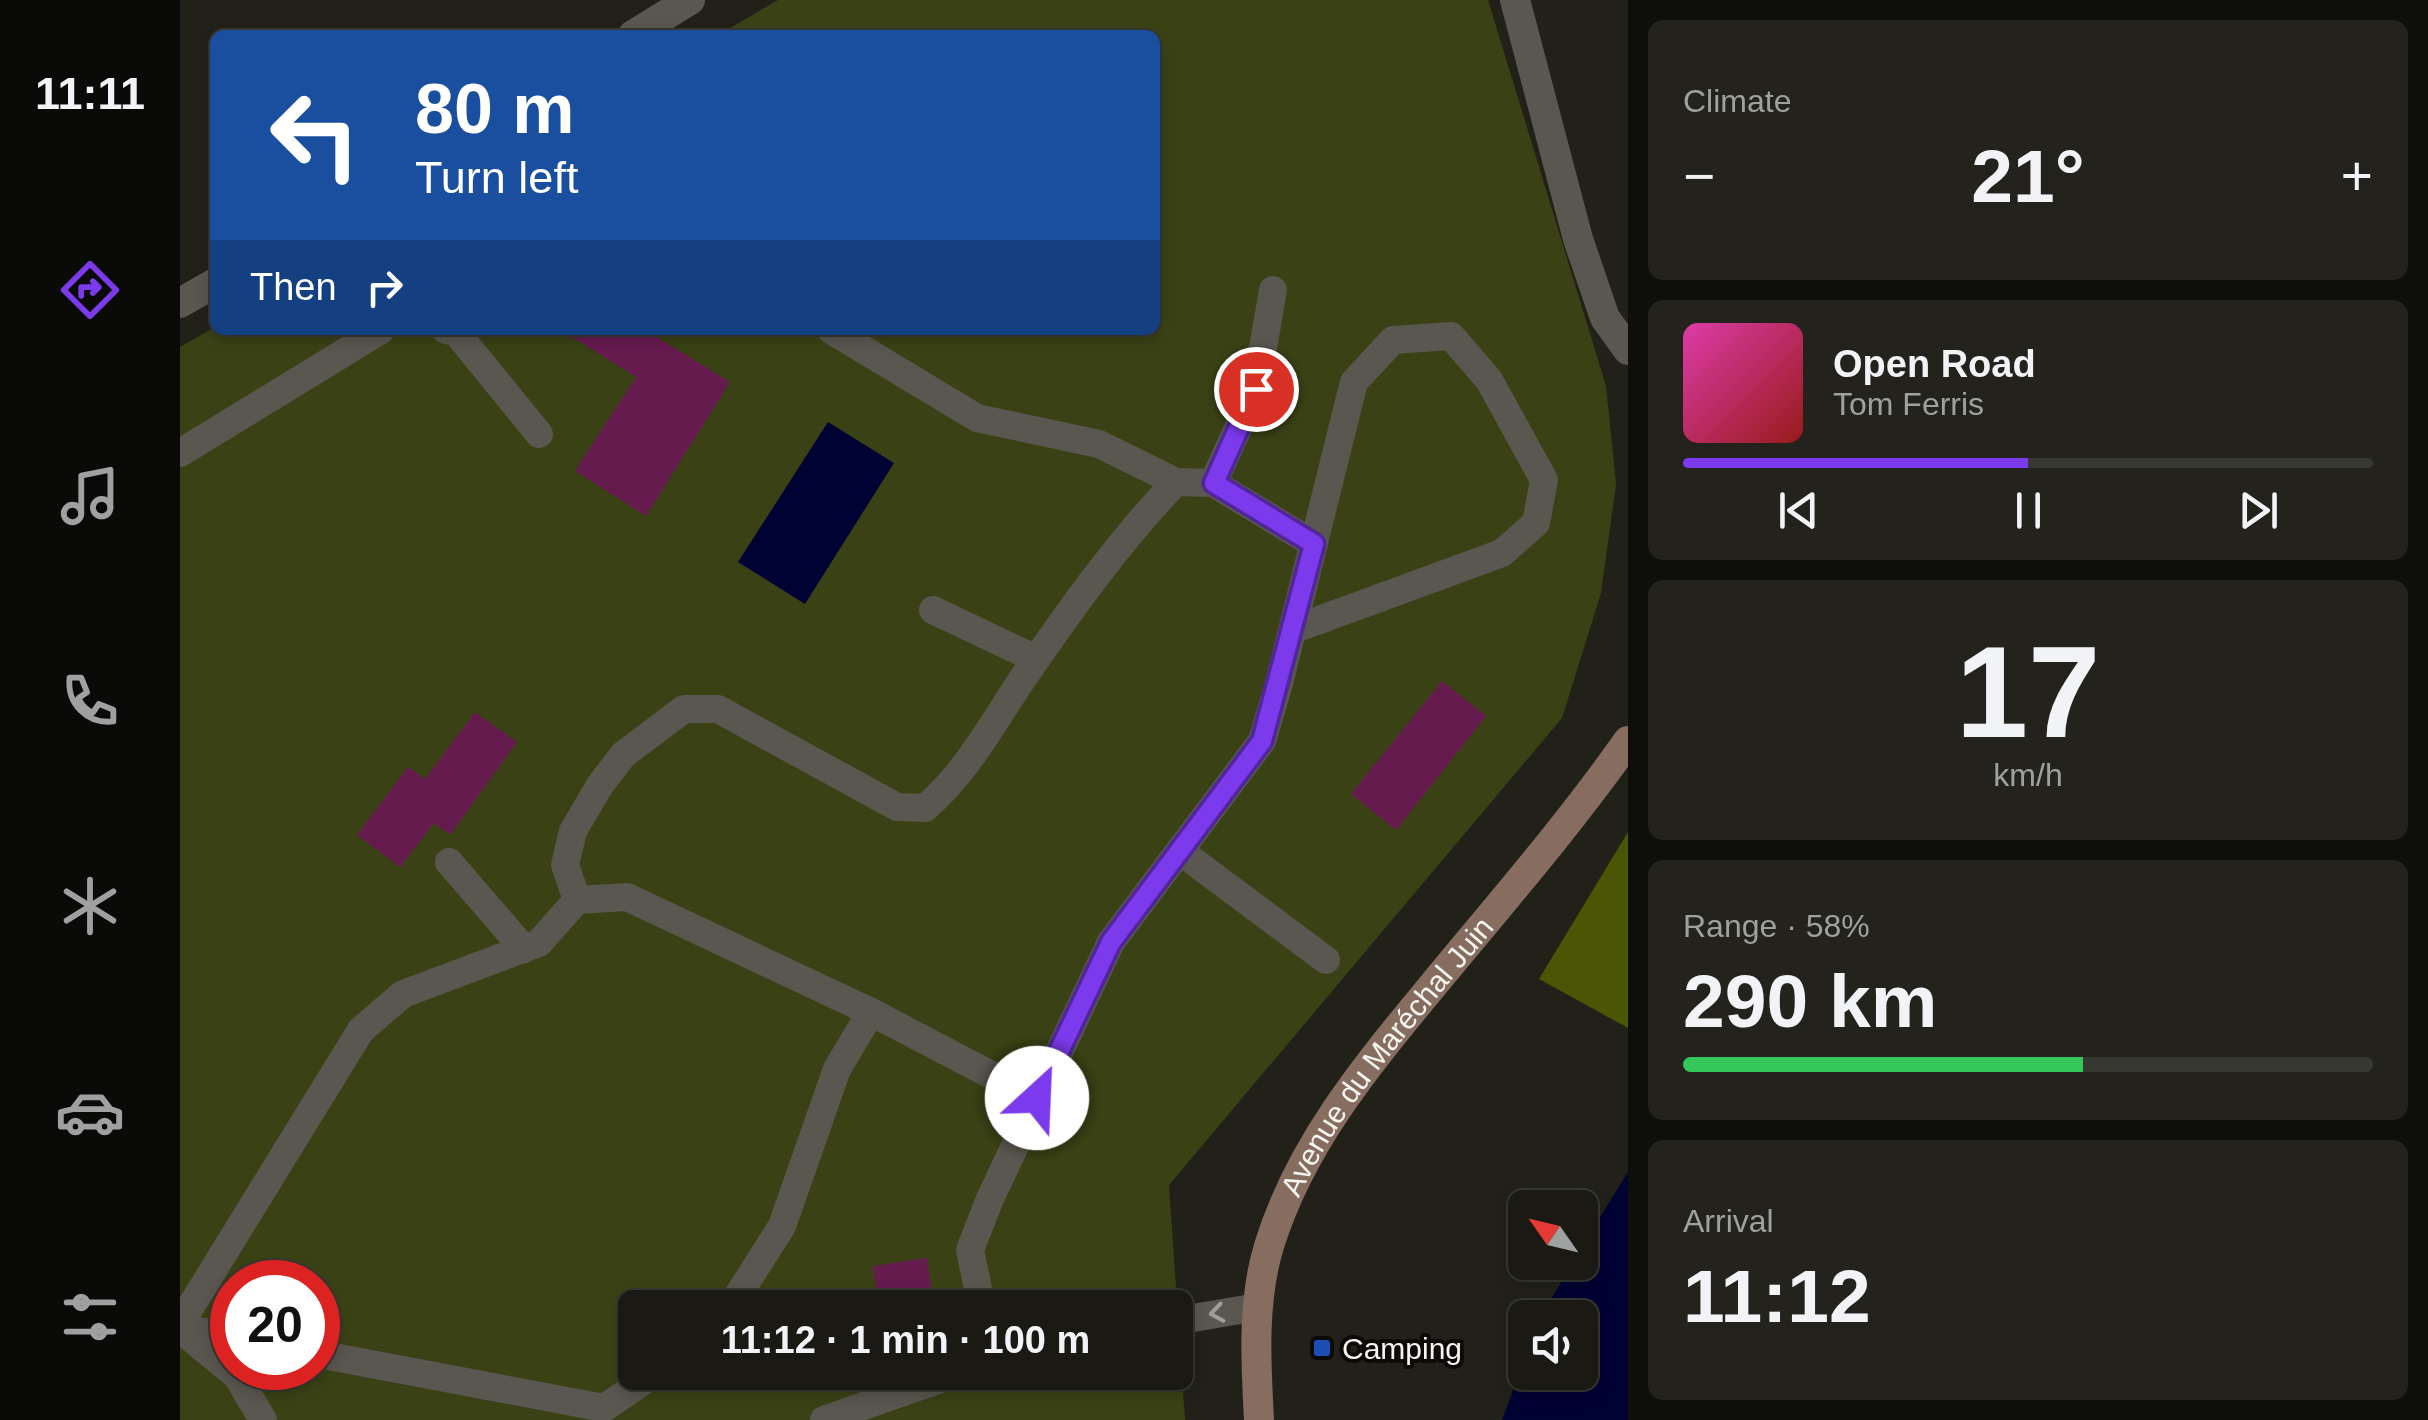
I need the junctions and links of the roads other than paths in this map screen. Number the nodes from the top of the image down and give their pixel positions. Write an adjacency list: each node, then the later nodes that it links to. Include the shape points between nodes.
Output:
1 (690, 0): 3 (street)
2 (1516, 0): 10 (street, via 1578,239 1605,318)
3 (641, 30)
4 (210, 286): 6 (street)
5 (1273, 290): 14 (lane, via 1256,389)
6 (180, 304)
7 (373, 335): 12 (lane)
8 (458, 335): 11 (lane)
9 (840, 335): 13 (lane, via 978,418 1099,444)
10 (1628, 350)
11 (539, 434)
12 (180, 453)
13 (1176, 482): 14 (lane); 18 (lane)
14 (1214, 483): 15 (lane)
15 (1314, 544): 17 (lane); 17 (lane, via 1354,382 1394,340 1451,336 1489,380 1544,480 1536,523 1502,553)
16 (933, 610): 18 (lane)
17 (1292, 630): 20 (lane, via 1262,741)
18 (1036, 659): 22 (lane, via 948,789 925,808 898,807 718,709 684,709 623,755 573,832 565,865)
19 (1628, 741): 29 (street, Avenue du Maréchal Juin, via 1335,1109 1281,1213)
20 (1181, 852): 24 (lane); 26 (lane, via 1111,942)
21 (449, 862): 23 (lane)
22 (577, 900): 23 (lane, via 539,942); 25 (lane, via 627,897)
23 (524, 948): 31 (lane, via 403,994 361,1030)
24 (1326, 960)
25 (872, 1012): 26 (lane); 27 (lane, via 838,1069 782,1226)
26 (1037, 1098): 28 (lane, via 970,1250)
27 (741, 1290)
28 (978, 1290)
29 (1258, 1307): 30 (lane, one-way to 30); 38 (street, Avenue du Maréchal Juin)
30 (1193, 1318)
31 (180, 1327): 32 (lane); 36 (lane, via 237,1376)
32 (210, 1333)
33 (340, 1358): 34 (lane, via 604,1408)
34 (630, 1390)
35 (909, 1390): 37 (lane)
36 (263, 1420)
37 (824, 1420)
38 (1260, 1420)

